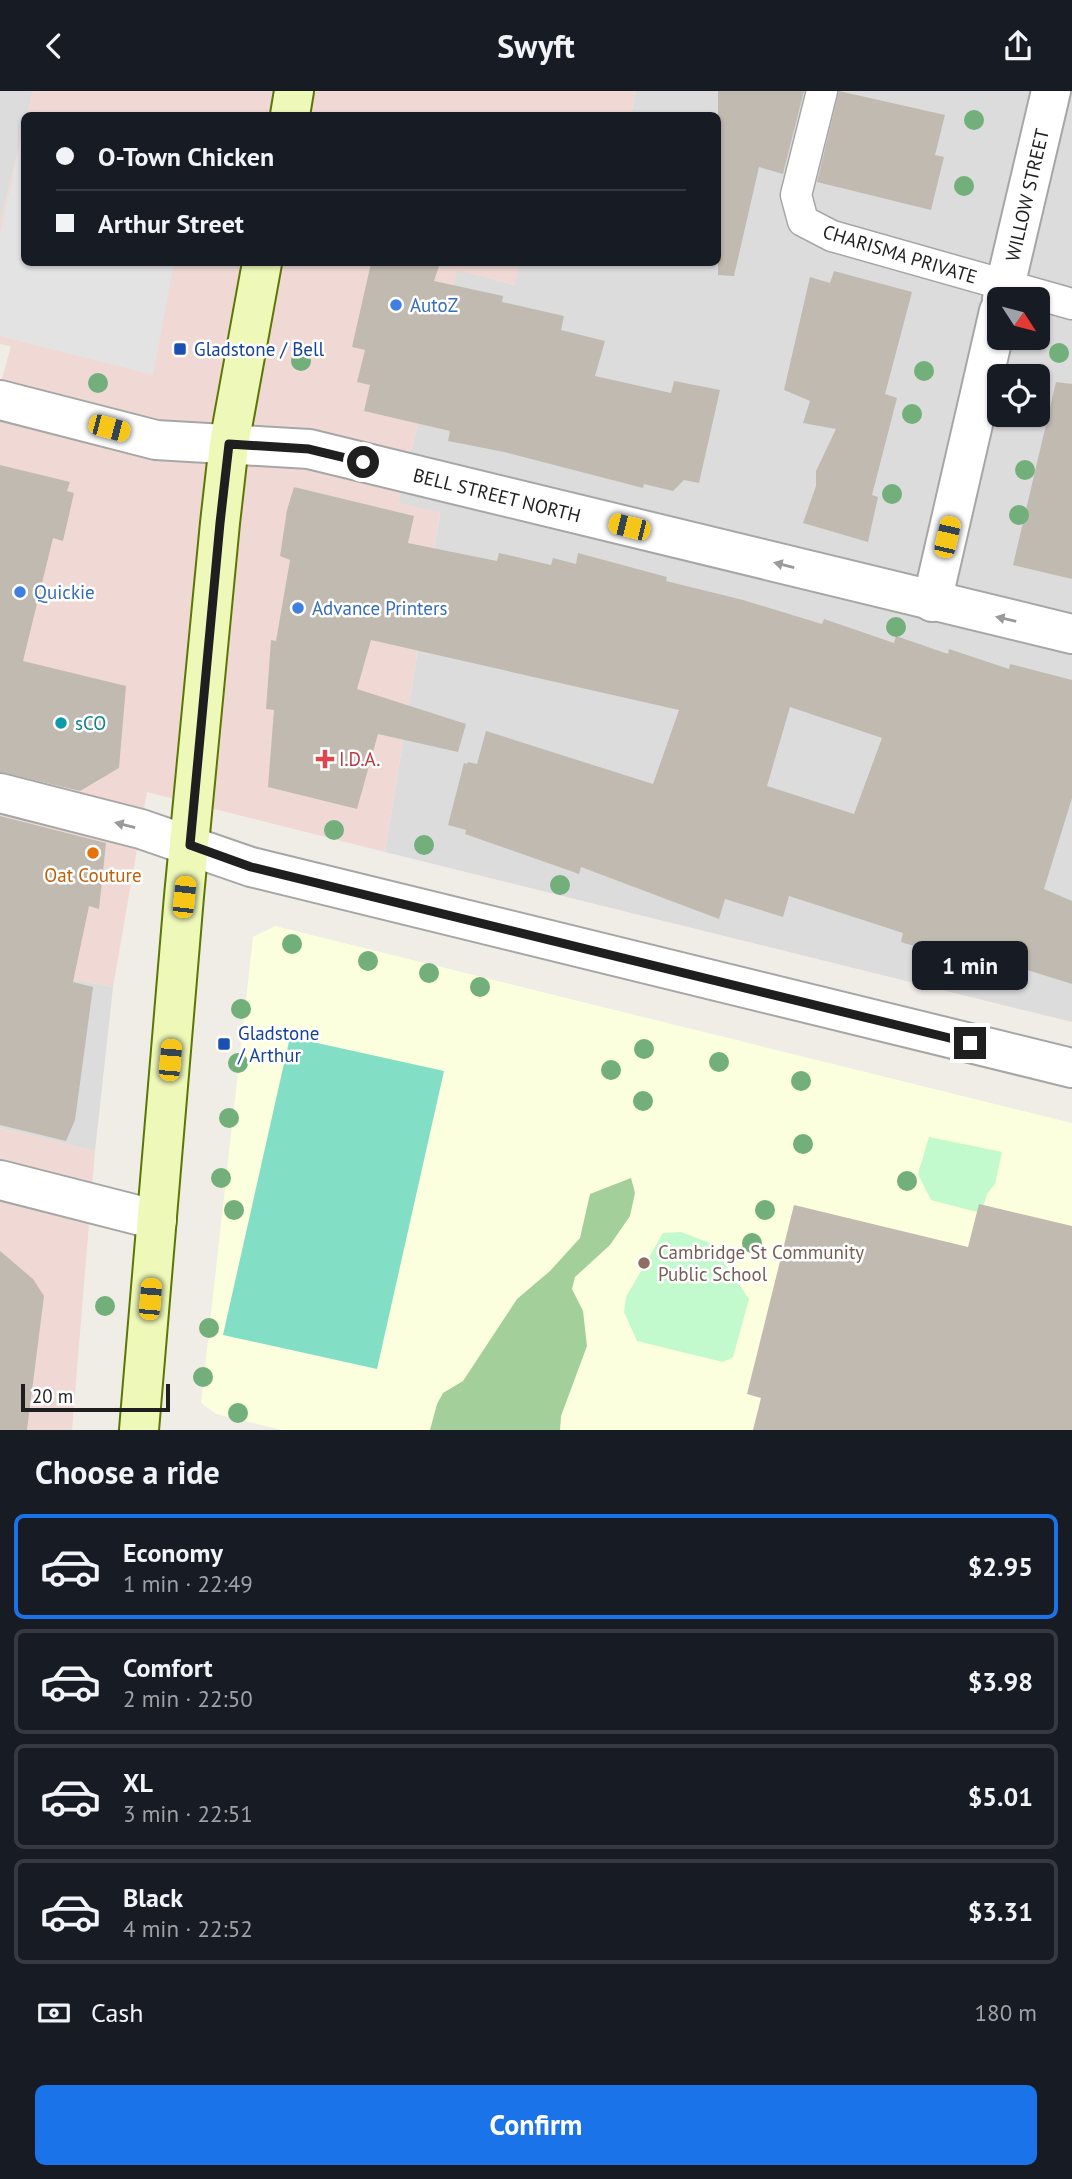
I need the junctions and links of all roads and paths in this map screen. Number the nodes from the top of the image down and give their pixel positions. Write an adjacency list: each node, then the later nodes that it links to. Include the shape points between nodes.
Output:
1 (294, 91): 4 (main road)
2 (822, 91): 7 (lane, CHARISMA PRIVATE, via 796,195 803,221)
3 (1051, 91): 6 (street, WILLOW STREET)
4 (290, 112)
5 (261, 266): 12 (main road)
6 (1005, 287)
7 (987, 293)
8 (1050, 302): 9 (lane, CHARISMA PRIVATE)
9 (1072, 304)
10 (990, 350): 13 (street, WILLOW STREET)
11 (0, 400): 12 (street, BELL STREET NORTH, via 156,440)
12 (229, 444): 13 (street, BELL STREET NORTH, one-way to 12, via 309,449); 16 (main road)
13 (932, 601): 14 (street, BELL STREET NORTH, one-way to 13)
14 (1072, 634)
15 (0, 793): 16 (street, one-way to 15)
16 (190, 845): 17 (street, via 251,867); 19 (main road)
17 (1072, 1068)
18 (0, 1180): 19 (street)
19 (157, 1220): 20 (main road)
20 (139, 1430)

